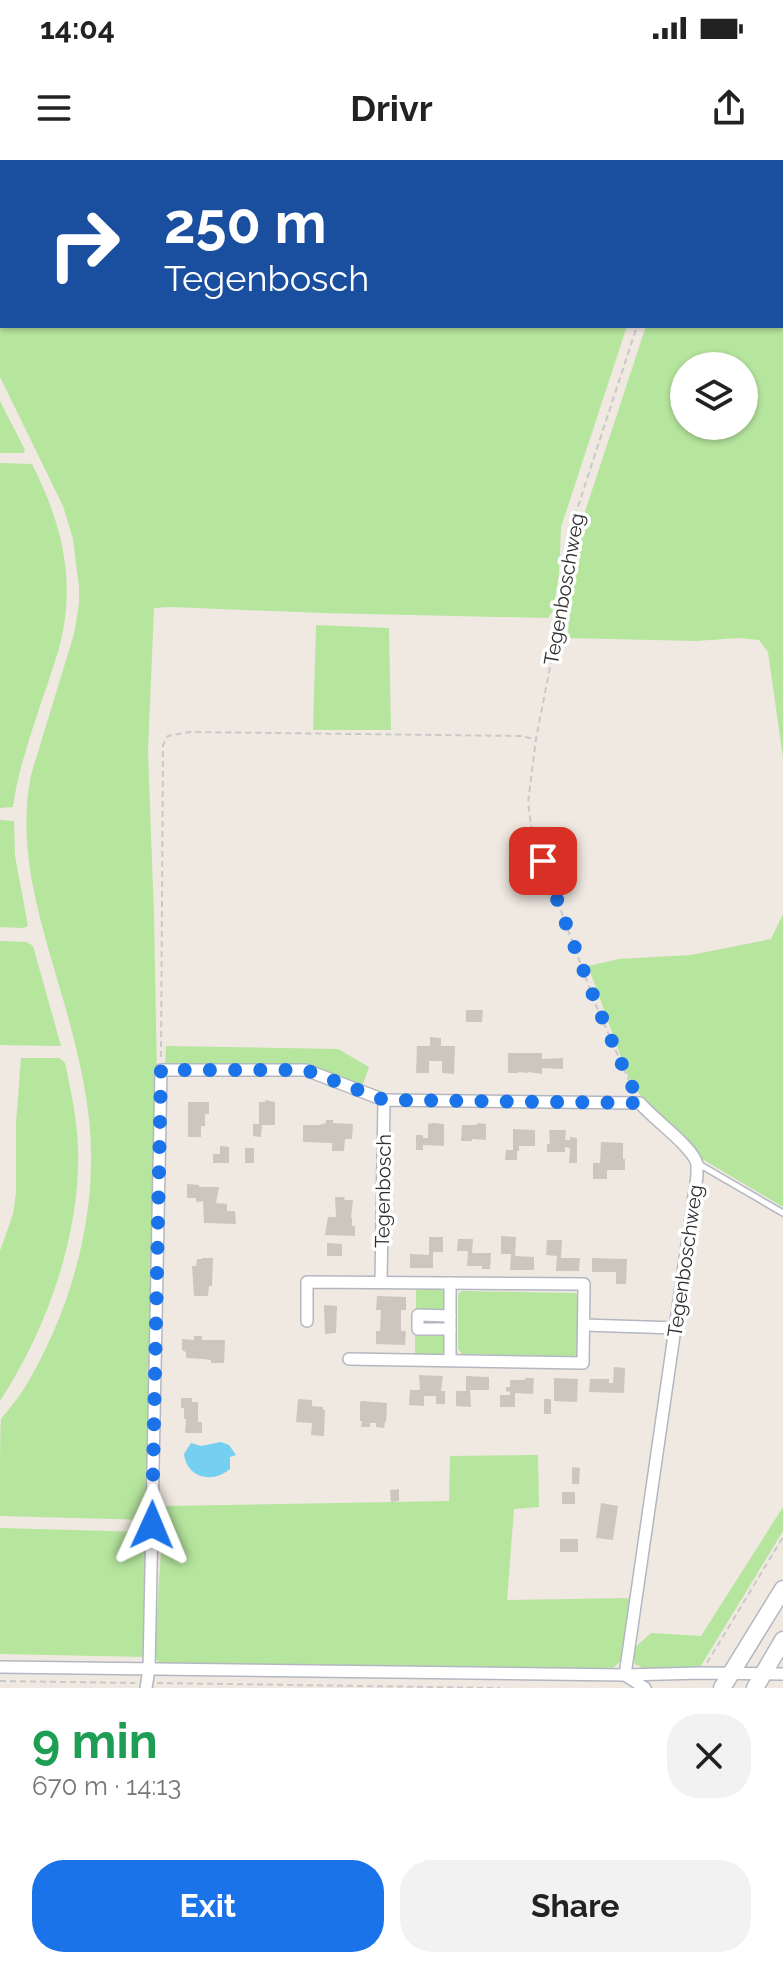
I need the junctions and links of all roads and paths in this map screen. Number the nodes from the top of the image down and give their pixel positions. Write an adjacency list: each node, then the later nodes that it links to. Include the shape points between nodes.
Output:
1 (636, 328): 2 (path, Tegenboschweg, via 570,531 569,570)
2 (536, 739): 3 (path, via 190,732 168,736 163,745); 5 (path, Tegenboschweg, via 528,802 532,832 595,1003)
3 (161, 1070): 4 (street, via 306,1070); 21 (street, via 147,1526)
4 (384, 1100): 5 (street); 8 (street, Tegenbosch)
5 (640, 1103): 6 (street, Tegenboschweg)
6 (696, 1163): 7 (lane); 13 (street, Tegenboschweg)
7 (783, 1213)
8 (381, 1282): 9 (street); 11 (street, via 307,1282)
9 (450, 1283): 10 (street); 12 (street, via 584,1284)
10 (450, 1316): 14 (street); 14 (street, via 418,1315 418,1329)
11 (307, 1321)
12 (584, 1325): 13 (street); 16 (street, via 583,1363)
13 (676, 1328): 24 (street, Tegenboschweg)
14 (450, 1329): 16 (street)
15 (349, 1359): 16 (street)
16 (450, 1360)
17 (783, 1537): 22 (path)
18 (783, 1589): 26 (main road)
19 (783, 1640): 27 (main road)
20 (0, 1667): 21 (street)
21 (149, 1669): 24 (street); 28 (street)
22 (701, 1673): 24 (street); 26 (street)
23 (783, 1674): 27 (street)
24 (625, 1675): 30 (street)
25 (0, 1681): 28 (path)
26 (726, 1681): 27 (street)
27 (759, 1681)
28 (147, 1685): 29 (path)
29 (500, 1688)
30 (645, 1688)

